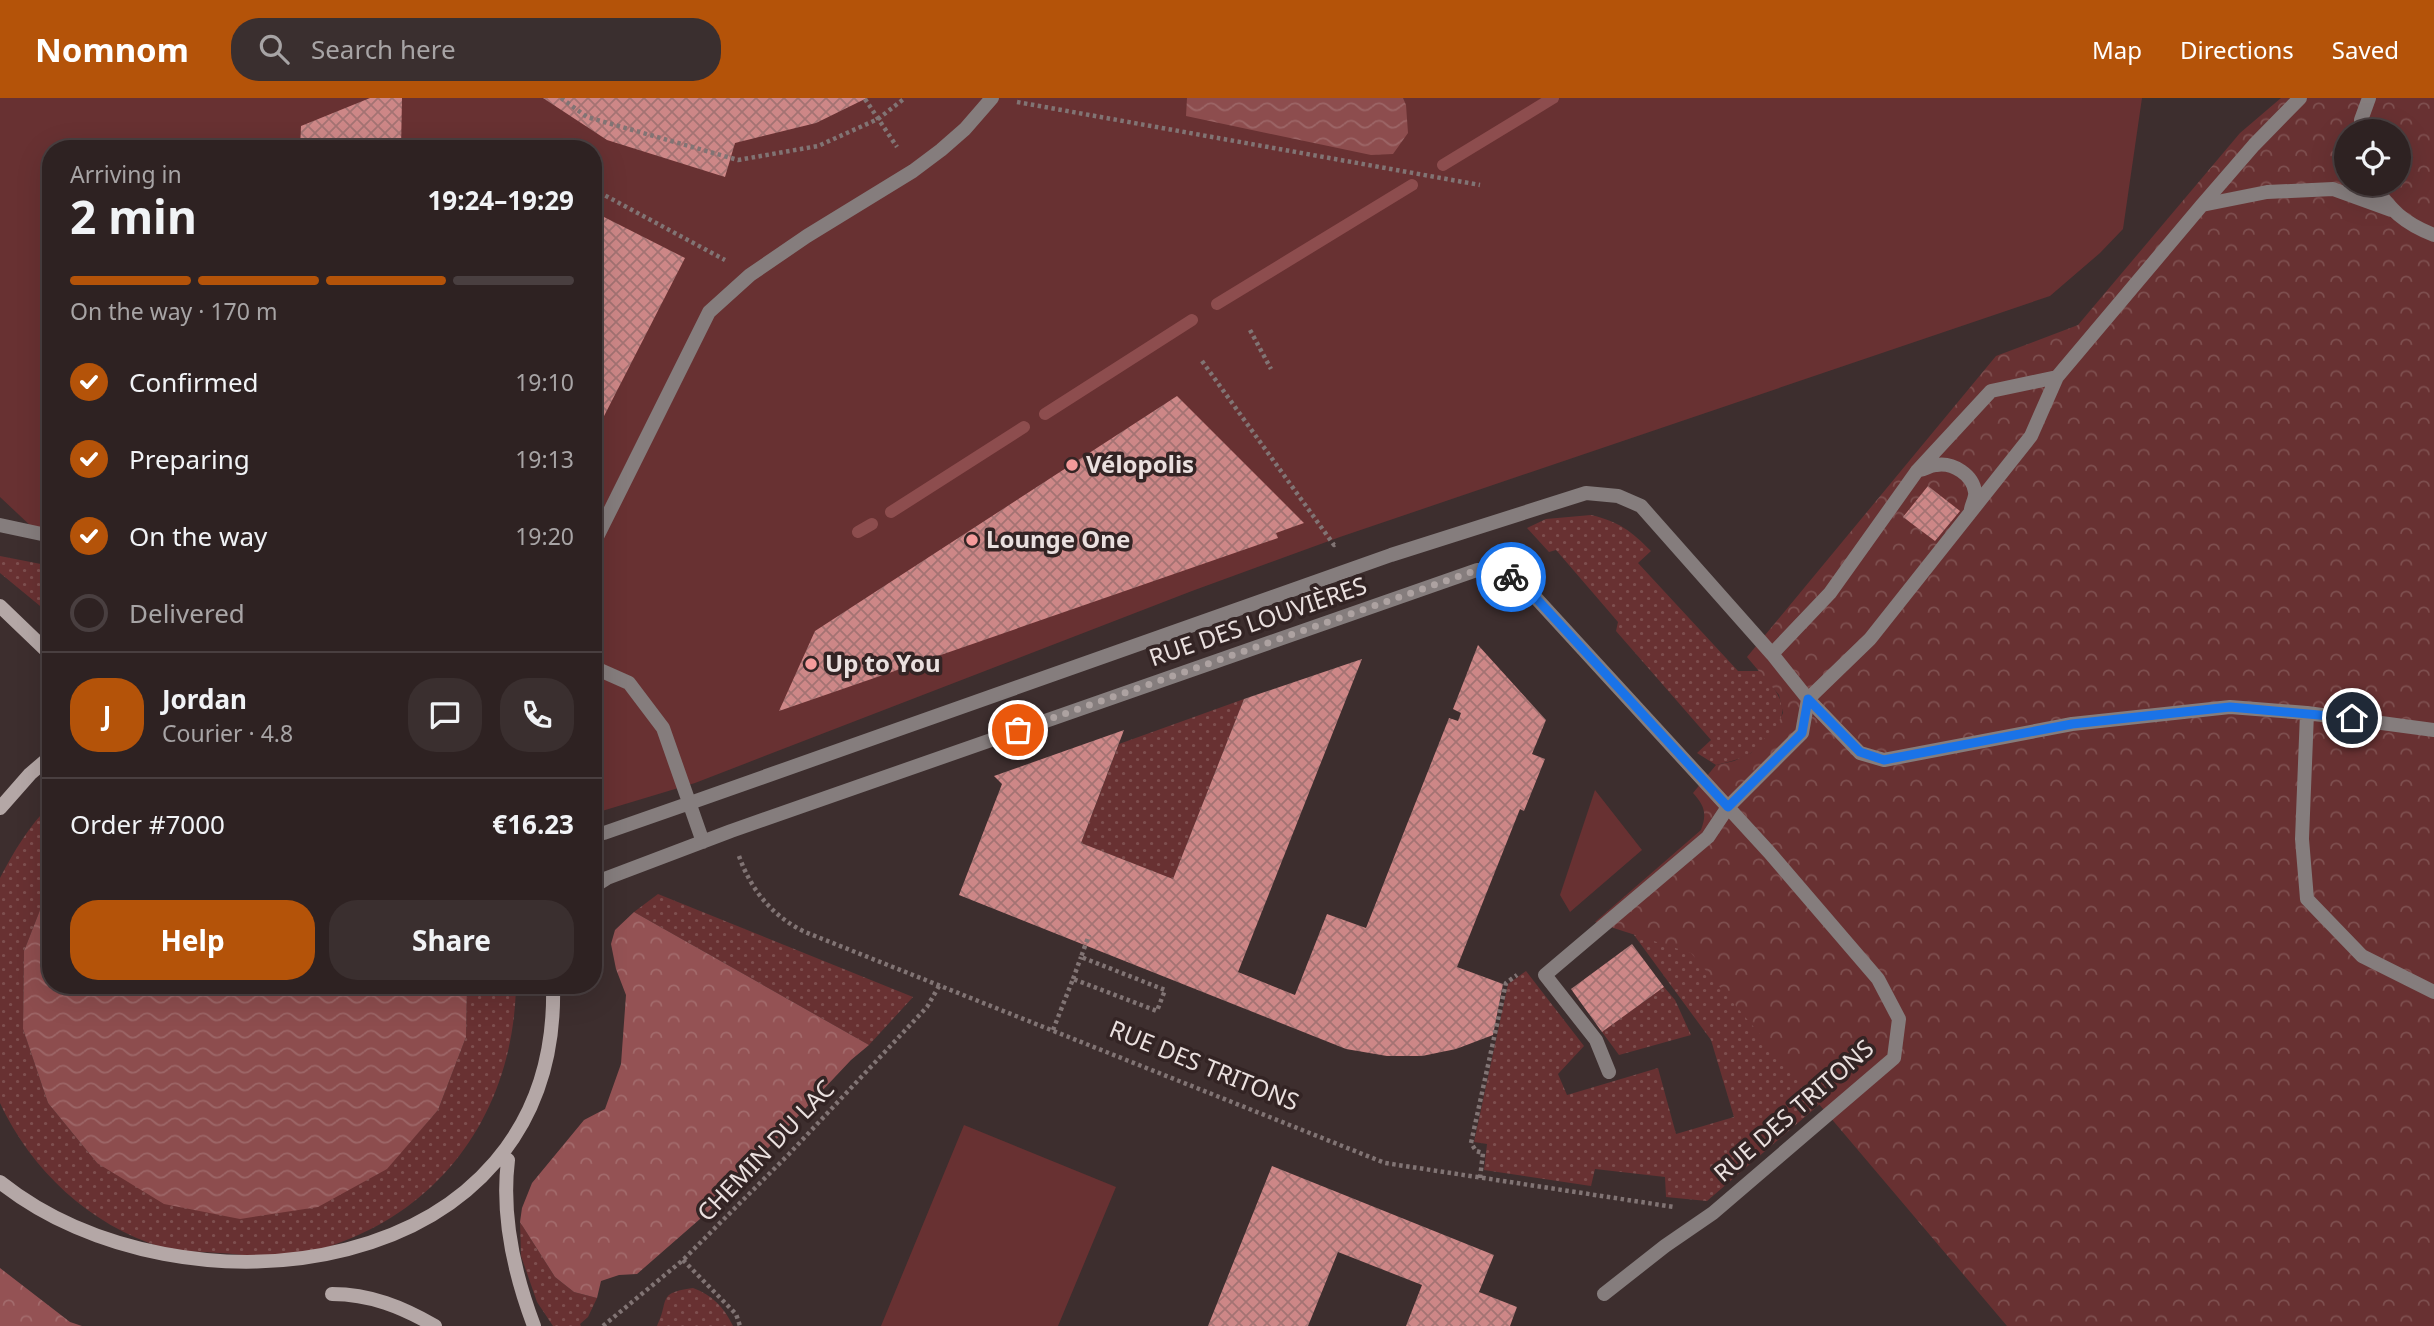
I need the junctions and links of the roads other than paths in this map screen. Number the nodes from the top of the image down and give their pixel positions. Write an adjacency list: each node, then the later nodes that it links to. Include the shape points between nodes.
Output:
1 (992, 98): 13 (street, via 965,129 914,171 750,275 709,312)
2 (2300, 98): 6 (street)
3 (2369, 98): 4 (street)
4 (2361, 119)
5 (2380, 196): 7 (street)
6 (2202, 205): 7 (street, via 2267,192 2333,189); 9 (street)
7 (2390, 210): 8 (street)
8 (2434, 235)
9 (2057, 377): 10 (street, via 1991,391); 11 (street, via 2031,436)
10 (1917, 471): 11 (street, via 1937,464 1964,471 1976,494); 17 (street, via 1830,593)
11 (1969, 514): 19 (street, via 1881,627)
12 (0, 525): 14 (street)
13 (602, 527)
14 (42, 534)
15 (0, 606): 16 (main road)
16 (42, 646)
17 (1772, 654): 19 (street, RUE DES LOUVIÈRES); 23 (street, RUE DES LOUVIÈRES, via 1641,506 1618,496 1586,493 1391,555)
18 (602, 671): 23 (street, via 629,683 663,728)
19 (1808, 699): 20 (street, RUE DES LOUVIÈRES, via 1860,752 1884,760 2072,724 2230,707); 24 (street, via 1802,733)
20 (2307, 713): 21 (street, RUE DES LOUVIÈRES); 29 (street, via 2302,839 2308,899 2362,956)
21 (2434, 730)
22 (42, 764): 25 (main road)
23 (690, 803): 26 (street, RUE DES LOUVIÈRES); 27 (street)
24 (1728, 807): 27 (street, RUE DES LOUVIÈRES, via 1524,585 1503,572 1477,570); 31 (street, via 1709,837 1545,975 1596,1040); 37 (street, RUE DES TRITONS, via 1878,979 1899,1019 1894,1058 1713,1213)
25 (0, 808)
26 (602, 833)
27 (703, 842): 28 (street, RUE DES LOUVIÈRES)
28 (602, 881)
29 (2434, 992)
30 (554, 994): 32 (main road, via 551,1040 543,1074 529,1116)
31 (1609, 1072)
32 (509, 1154): 34 (main road); 39 (main road, via 506,1219)
33 (0, 1182): 35 (main road)
34 (484, 1190)
35 (33, 1218)
36 (358, 1281): 38 (main road, via 316,1294 370,1297)
37 (1604, 1294)
38 (435, 1326)
39 (534, 1326)

